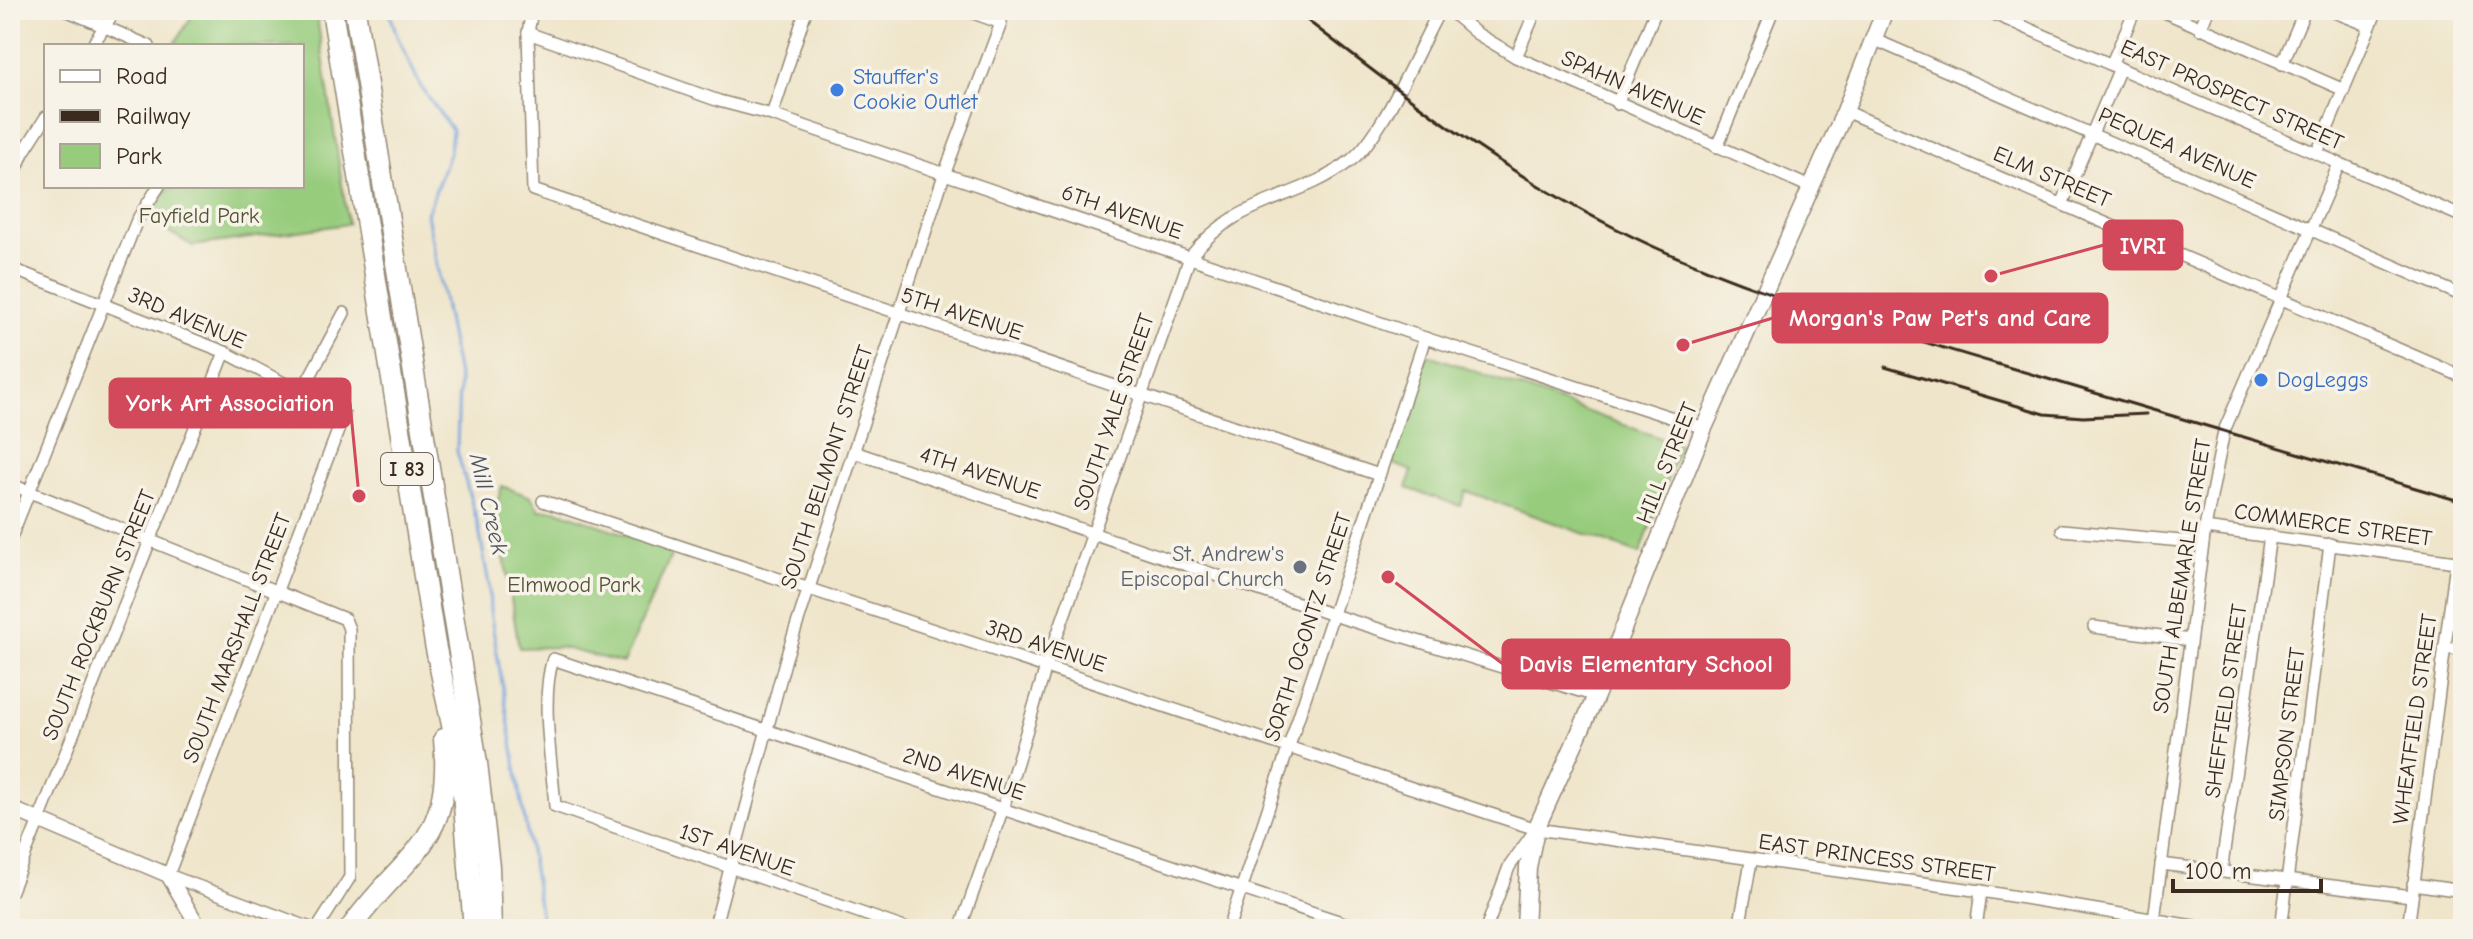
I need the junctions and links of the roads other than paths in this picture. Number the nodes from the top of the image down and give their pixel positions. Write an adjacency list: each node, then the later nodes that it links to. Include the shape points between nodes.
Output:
1 (66, 10): 21 (street)
2 (115, 10): 21 (street)
3 (332, 10): 80 (highway, I 83)
4 (355, 10): 92 (highway, I 83)
5 (532, 10): 24 (street)
6 (806, 10): 34 (street)
7 (965, 10): 40 (street, SOUTH BELMONT STREET, via 1001,23)
8 (1440, 10): 47 (street, SOUTH YALE STREET, via 1373,138 1352,160 1238,213)
9 (1449, 10): 28 (street, SPAHN AVENUE)
10 (1536, 10): 28 (street)
11 (1656, 10): 32 (street)
12 (1773, 10): 37 (street)
13 (1885, 10): 25 (main road, HILL STREET)
14 (1985, 10): 30 (street, EAST PROSPECT STREET)
15 (2135, 10): 30 (street)
16 (2160, 10): 23 (street)
17 (2208, 10): 23 (street)
18 (2305, 10): 29 (street)
19 (2329, 10): 22 (street)
20 (2377, 10): 22 (street)
21 (105, 26): 26 (street); 27 (street)
22 (2370, 26): 31 (street)
23 (2200, 29): 29 (street)
24 (528, 33): 34 (street, 6TH AVENUE); 53 (street, 5TH AVENUE, via 533,190)
25 (1873, 39): 33 (main road, HILL STREET); 36 (street, PEQUEA AVENUE)
26 (93, 44)
27 (145, 44)
28 (1516, 57): 32 (street, SPAHN AVENUE)
29 (2282, 64): 31 (street)
30 (2115, 66): 36 (street); 38 (street, EAST PROSPECT STREET)
31 (2344, 90): 38 (street)
32 (1617, 104): 37 (street, SPAHN AVENUE)
33 (1845, 111): 42 (main road, HILL STREET); 44 (street, ELM STREET)
34 (772, 115): 40 (street, 6TH AVENUE)
35 (44, 120): 41 (street)
36 (2092, 132): 44 (street); 46 (street, PEQUEA AVENUE)
37 (1717, 147): 42 (street, SPAHN AVENUE)
38 (2317, 153): 39 (street, EAST PROSPECT STREET)
39 (2339, 164): 45 (street, EAST PROSPECT STREET); 46 (street, SOUTH ALBEMARLE STREET)
40 (944, 175): 47 (street, 6TH AVENUE); 53 (street, SOUTH BELMONT STREET)
41 (10, 185)
42 (1810, 187): 60 (main road, HILL STREET)
43 (158, 188): 51 (street, via 137,220)
44 (2063, 202): 50 (street, ELM STREET)
45 (2463, 217)
46 (2309, 228): 49 (street, PEQUEA AVENUE); 50 (street, SOUTH ALBEMARLE STREET)
47 (1190, 257): 54 (street, 6TH AVENUE); 58 (street, SOUTH YALE STREET)
48 (10, 268): 51 (street, 3RD AVENUE)
49 (2463, 296)
50 (2281, 298): 56 (street, ELM STREET); 66 (street, SOUTH ALBEMARLE STREET, via 2224,431)
51 (102, 304): 55 (street, 3RD AVENUE); 64 (street)
52 (344, 313): 57 (street)
53 (898, 314): 58 (street, 5TH AVENUE); 61 (street, SOUTH BELMONT STREET)
54 (1425, 338): 60 (street, 6TH AVENUE); 62 (street, SORTH OGONTZ STREET)
55 (225, 352): 57 (street, 3RD AVENUE); 71 (street, SOUTH ROCKBURN STREET)
56 (2463, 377)
57 (301, 393): 59 (street, 3RD AVENUE)
58 (1141, 394): 62 (street, 5TH AVENUE); 68 (street, SOUTH YALE STREET)
59 (344, 415): 75 (street, SOUTH MARSHALL STREET)
60 (1704, 428): 84 (main road, HILL STREET)
61 (854, 452): 68 (street, 4TH AVENUE); 76 (street, SOUTH BELMONT STREET)
62 (1379, 475): 77 (street, SORTH OGONTZ STREET)
63 (10, 484): 64 (street)
64 (29, 491): 70 (street); 71 (street)
65 (543, 501): 76 (street, 3RD AVENUE)
66 (2205, 528): 69 (street, COMMERCE STREET); 72 (street, SOUTH ALBEMARLE STREET)
67 (2062, 530): 72 (street)
68 (1094, 532): 77 (street, 4TH AVENUE); 83 (street, SOUTH YALE STREET)
69 (2270, 536): 73 (street, COMMERCE STREET); 96 (street, SHEFFIELD STREET)
70 (10, 540)
71 (151, 541): 75 (street); 90 (street, SOUTH ROCKBURN STREET)
72 (2203, 543): 79 (street, SOUTH ALBEMARLE STREET)
73 (2330, 544): 74 (street, COMMERCE STREET); 98 (street, SIMPSON STREET)
74 (2456, 562): 81 (street, WHEATFIELD STREET)
75 (275, 590): 97 (street, SOUTH MARSHALL STREET); 107 (street, via 345,619 349,629 350,877)
76 (808, 591): 83 (street, 3RD AVENUE); 85 (street, SOUTH BELMONT STREET)
77 (1333, 615): 84 (street, 4TH AVENUE); 86 (street, SORTH OGONTZ STREET)
78 (2094, 627): 79 (street)
79 (2190, 640): 94 (street, SOUTH ALBEMARLE STREET)
80 (435, 644): 108 (highway, via 447,773 444,795 414,858); 109 (highway, I 83, via 461,768)
81 (2444, 648): 82 (street); 100 (street, WHEATFIELD STREET)
82 (2463, 650)
83 (1046, 667): 86 (street, 3RD AVENUE); 89 (street, SOUTH YALE STREET)
84 (1596, 696): 91 (main road, HILL STREET)
85 (764, 729): 87 (street, 2ND AVENUE, via 553,659 549,685); 89 (street, 2ND AVENUE); 95 (street, SOUTH BELMONT STREET)
86 (1290, 749): 91 (street, 3RD AVENUE); 99 (street, SORTH OGONTZ STREET)
87 (555, 806): 95 (street, 1ST AVENUE)
88 (10, 808): 90 (street)
89 (1003, 808): 99 (street, 2ND AVENUE); 114 (street, SOUTH YALE STREET)
90 (39, 819): 97 (street); 103 (street, SOUTH ROCKBURN STREET)
91 (1536, 829): 93 (street, EAST PRINCESS STREET); 117 (street, HILL STREET, via 1509,867); 118 (main road)
92 (486, 842): 110 (highway, I 83); 111 (highway)
93 (1751, 861): 101 (street, EAST PRINCESS STREET); 119 (street)
94 (2161, 864): 96 (street); 104 (street, SOUTH ALBEMARLE STREET)
95 (730, 869): 112 (street, SOUTH BELMONT STREET); 113 (street, 1ST AVENUE)
96 (2221, 872): 98 (street)
97 (168, 875): 106 (street); 107 (street)
98 (2289, 881): 100 (street); 122 (street, SIMPSON STREET)
99 (1241, 889): 115 (street, SORTH OGONTZ STREET); 116 (street, 2ND AVENUE)
100 (2412, 890): 102 (street); 123 (street, WHEATFIELD STREET)
101 (1981, 891): 104 (street, EAST PRINCESS STREET); 120 (street)
102 (2463, 891)
103 (10, 893)
104 (2154, 920): 105 (street, EAST PRINCESS STREET)
105 (2194, 928): 121 (street, EAST PRINCESS STREET)
106 (200, 929)
107 (315, 929)
108 (350, 929)
109 (474, 929)
110 (491, 929)
111 (504, 929)
112 (714, 929)
113 (907, 929)
114 (960, 929)
115 (1228, 929)
116 (1362, 929)
117 (1486, 929)
118 (1525, 929)
119 (1739, 929)
120 (1976, 929)
121 (2211, 929)
122 (2281, 929)
123 (2408, 929)

